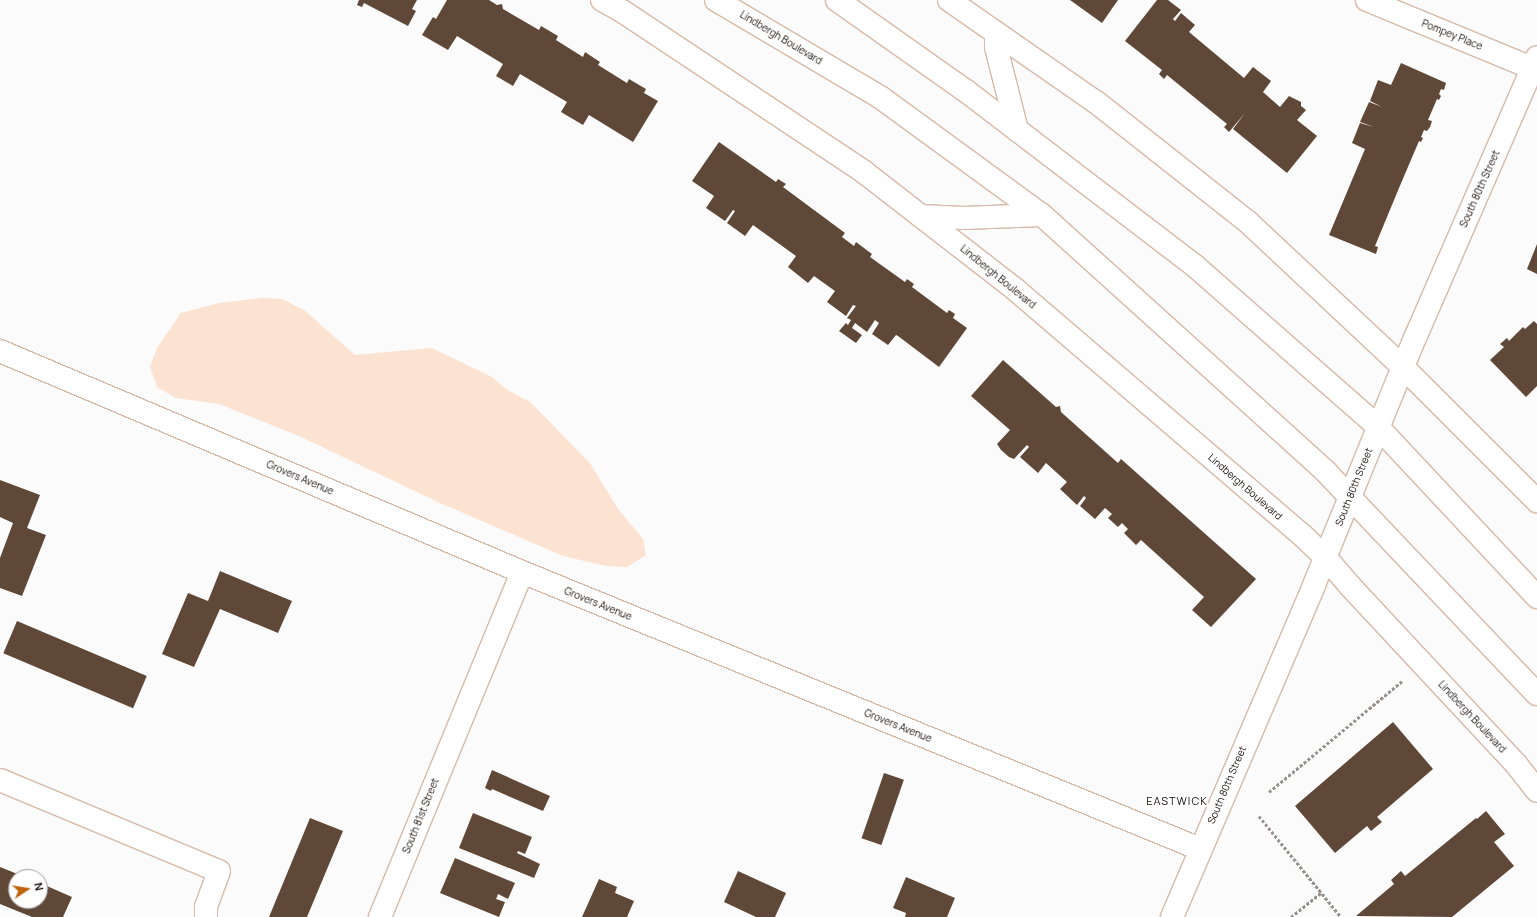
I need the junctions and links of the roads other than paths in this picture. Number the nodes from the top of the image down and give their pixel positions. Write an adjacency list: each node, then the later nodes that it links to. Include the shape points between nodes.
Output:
1 (602, 0): 10 (street, Lindbergh Boulevard, via 864,172)
2 (716, 0): 9 (street, Lindbergh Boulevard, via 880,97)
3 (837, 0): 8 (street)
4 (949, 0): 6 (street)
5 (1367, 0): 7 (street, Pompey Place)
6 (996, 33): 8 (street, via 996,47); 12 (street, via 1096,102 1249,223)
7 (1536, 65): 12 (street, South 80th Street)
8 (1017, 130): 13 (street, via 1195,266)
9 (1042, 215): 10 (street, via 964,218); 14 (street, Lindbergh Boulevard)
10 (921, 216): 16 (street, Lindbergh Boulevard, via 1016,290)
11 (0, 351): 17 (street, Grovers Avenue)
12 (1403, 367): 13 (street, South 80th Street); 15 (street)
13 (1378, 427): 14 (street, South 80th Street); 18 (street)
14 (1350, 496): 16 (street, South 80th Street); 19 (street, Lindbergh Boulevard)
15 (1537, 502)
16 (1325, 557): 21 (street, Lindbergh Boulevard, via 1516,764); 22 (street, South 80th Street)
17 (522, 572): 22 (street, Grovers Avenue); 23 (street, South 81st Street)
18 (1537, 597)
19 (1537, 694)
20 (0, 780): 24 (street, via 219,871 206,907)
21 (1537, 791)
22 (1200, 849): 25 (street, South 80th Street)
23 (382, 916)
24 (206, 917)
25 (1172, 917)

